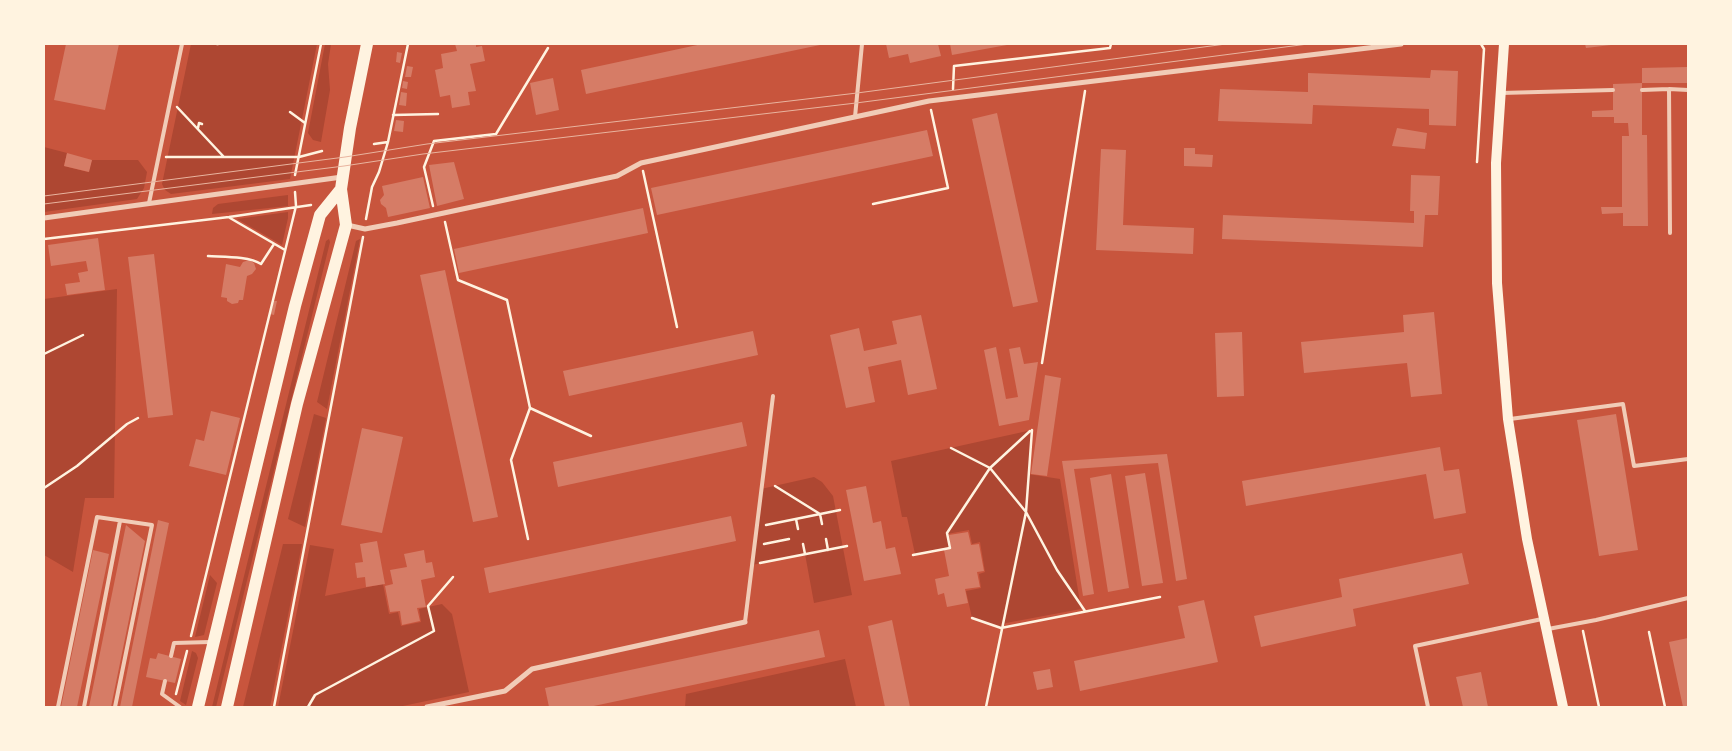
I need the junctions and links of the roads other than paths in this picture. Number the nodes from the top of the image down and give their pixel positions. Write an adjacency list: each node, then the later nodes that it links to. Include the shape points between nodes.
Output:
1 (182, 44): 13 (lane)
2 (367, 44): 12 (main road)
3 (862, 44): 11 (lane)
4 (1401, 44): 11 (street, via 929,101)
5 (1504, 44): 10 (main road)
6 (1669, 89): 8 (lane); 9 (lane); 16 (lane)
7 (1613, 90): 10 (lane)
8 (1642, 90)
9 (1688, 90)
10 (1501, 93): 18 (main road, via 1496,163 1497,283)
11 (855, 117): 15 (street, via 641,163 617,176 435,215 365,229)
12 (341, 183): 13 (street); 15 (main road); 24 (main road, via 320,215)
13 (149, 203): 14 (street)
14 (44, 218)
15 (346, 225): 32 (main road, via 298,404)
16 (1670, 233)
17 (773, 396): 22 (lane)
18 (1508, 419): 19 (lane, via 1623,404 1634,466); 23 (main road, via 1527,539)
19 (1688, 458)
20 (120, 521): 27 (lane, via 97,517); 28 (lane); 29 (lane, via 152,525)
21 (1688, 598): 23 (lane, via 1580,623)
22 (745, 622): 33 (street, via 532,669 505,691)
23 (1545, 624): 34 (lane, via 1415,646); 35 (main road)
24 (214, 642): 25 (lane, via 174,643); 31 (main road)
25 (171, 656)
26 (165, 681): 30 (lane, via 162,694)
27 (58, 707)
28 (84, 707)
29 (115, 707)
30 (180, 707)
31 (198, 707)
32 (227, 707)
33 (427, 707)
34 (1428, 707)
35 (1563, 707)

